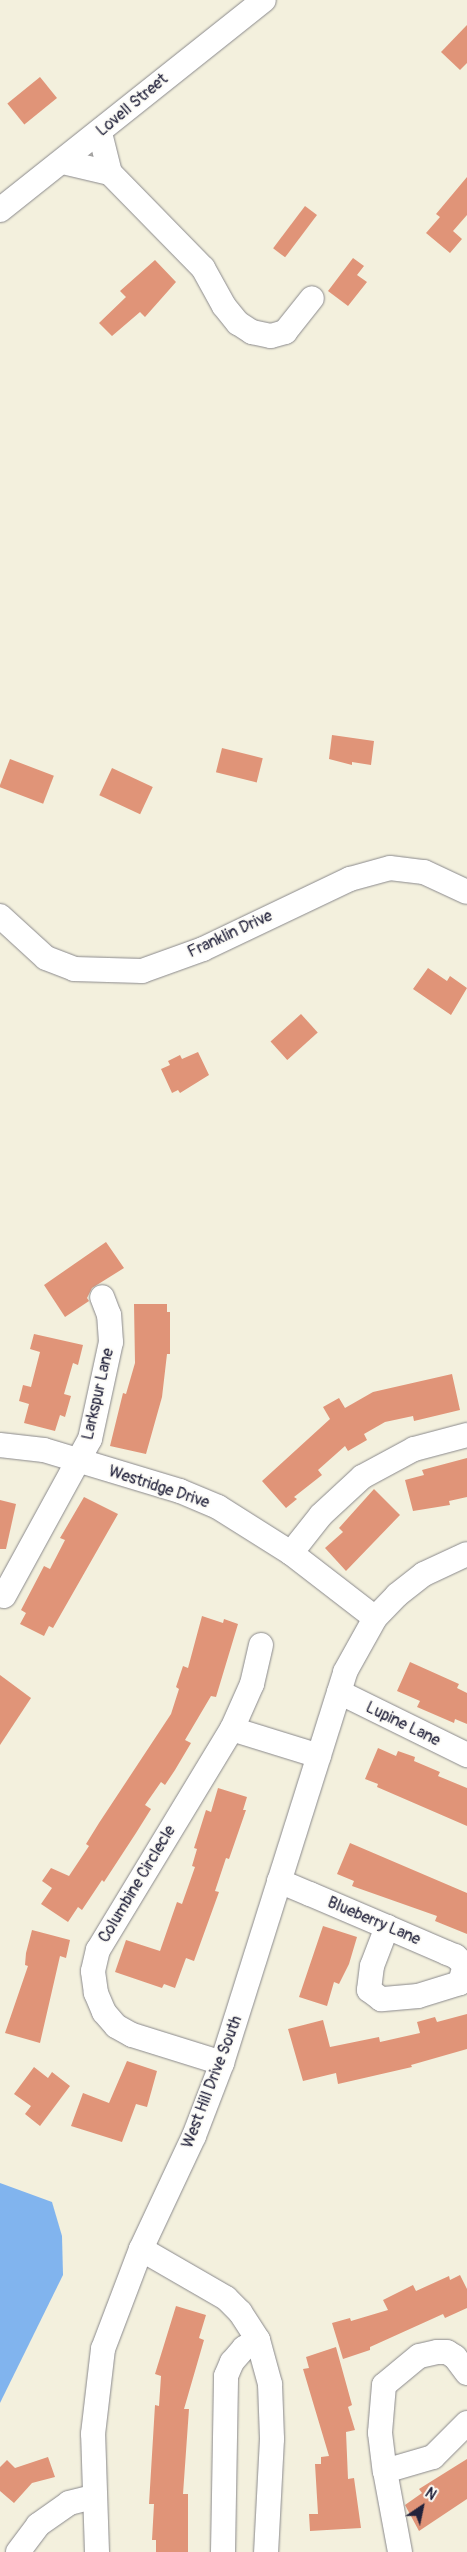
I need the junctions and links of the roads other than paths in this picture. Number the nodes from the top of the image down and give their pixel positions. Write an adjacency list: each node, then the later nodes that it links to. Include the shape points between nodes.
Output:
1 (264, 0): 2 (street, Lovell Street)
2 (100, 133): 3 (street, Lovell Street); 4 (street)
3 (63, 162): 4 (street); 5 (street, Lovell Street)
4 (110, 173): 6 (street, via 203,268 224,306 252,332 271,336 285,332)
5 (0, 210)
6 (312, 298)
7 (467, 892): 8 (street, Franklin Drive, via 424,872 390,868 350,879 203,949 142,971 74,969 46,958)
8 (0, 916)
9 (102, 1297): 12 (street, Larkspur Lane, via 109,1315 111,1342 90,1439)
10 (467, 1435): 13 (street, via 414,1449 362,1477 321,1515)
11 (0, 1445): 12 (street, Westridge Drive, via 44,1450)
12 (79, 1461): 13 (street, Westridge Drive, via 180,1491 218,1507); 15 (street, Larkspur Lane)
13 (291, 1553): 16 (street, Westridge Drive)
14 (467, 1554): 16 (street, West Hill Drive South, via 424,1574)
15 (4, 1596)
16 (375, 1618): 18 (street, West Hill Drive South, via 352,1657)
17 (261, 1645): 19 (street, Columbine Circlecle, via 252,1684)
18 (339, 1692): 20 (street, Lupine Lane); 21 (street, West Hill Drive South)
19 (232, 1729): 21 (street); 24 (street, Columbine Circlecle, via 111,1925 98,1950 93,1971 96,1993 104,2012 116,2026 132,2035)
20 (467, 1755)
21 (319, 1756): 22 (street, West Hill Drive South)
22 (279, 1881): 23 (street, Blueberry Lane); 24 (street, West Hill Drive South)
23 (387, 1926): 23 (street, Blueberry Lane, via 455,1956 465,1965 460,1983 418,1996 381,1999 369,1990 372,1966)
24 (222, 2063): 25 (street, West Hill Drive South, via 194,2136)
25 (141, 2249): 26 (street, via 226,2298 240,2312); 30 (street, West Hill Drive South, via 103,2349 93,2434)
26 (258, 2340): 33 (street, via 244,2348 232,2362 226,2376); 34 (street, via 270,2384 272,2439)
27 (467, 2373): 29 (street, via 455,2357 447,2352 437,2352 420,2356 384,2386 380,2433)
28 (467, 2423): 29 (street, via 433,2457)
29 (385, 2471): 35 (street)
30 (93, 2497): 31 (street, via 69,2503 38,2525); 32 (street, West Hill Drive South)
31 (18, 2552)
32 (97, 2552)
33 (223, 2552)
34 (266, 2552)
35 (400, 2552)

